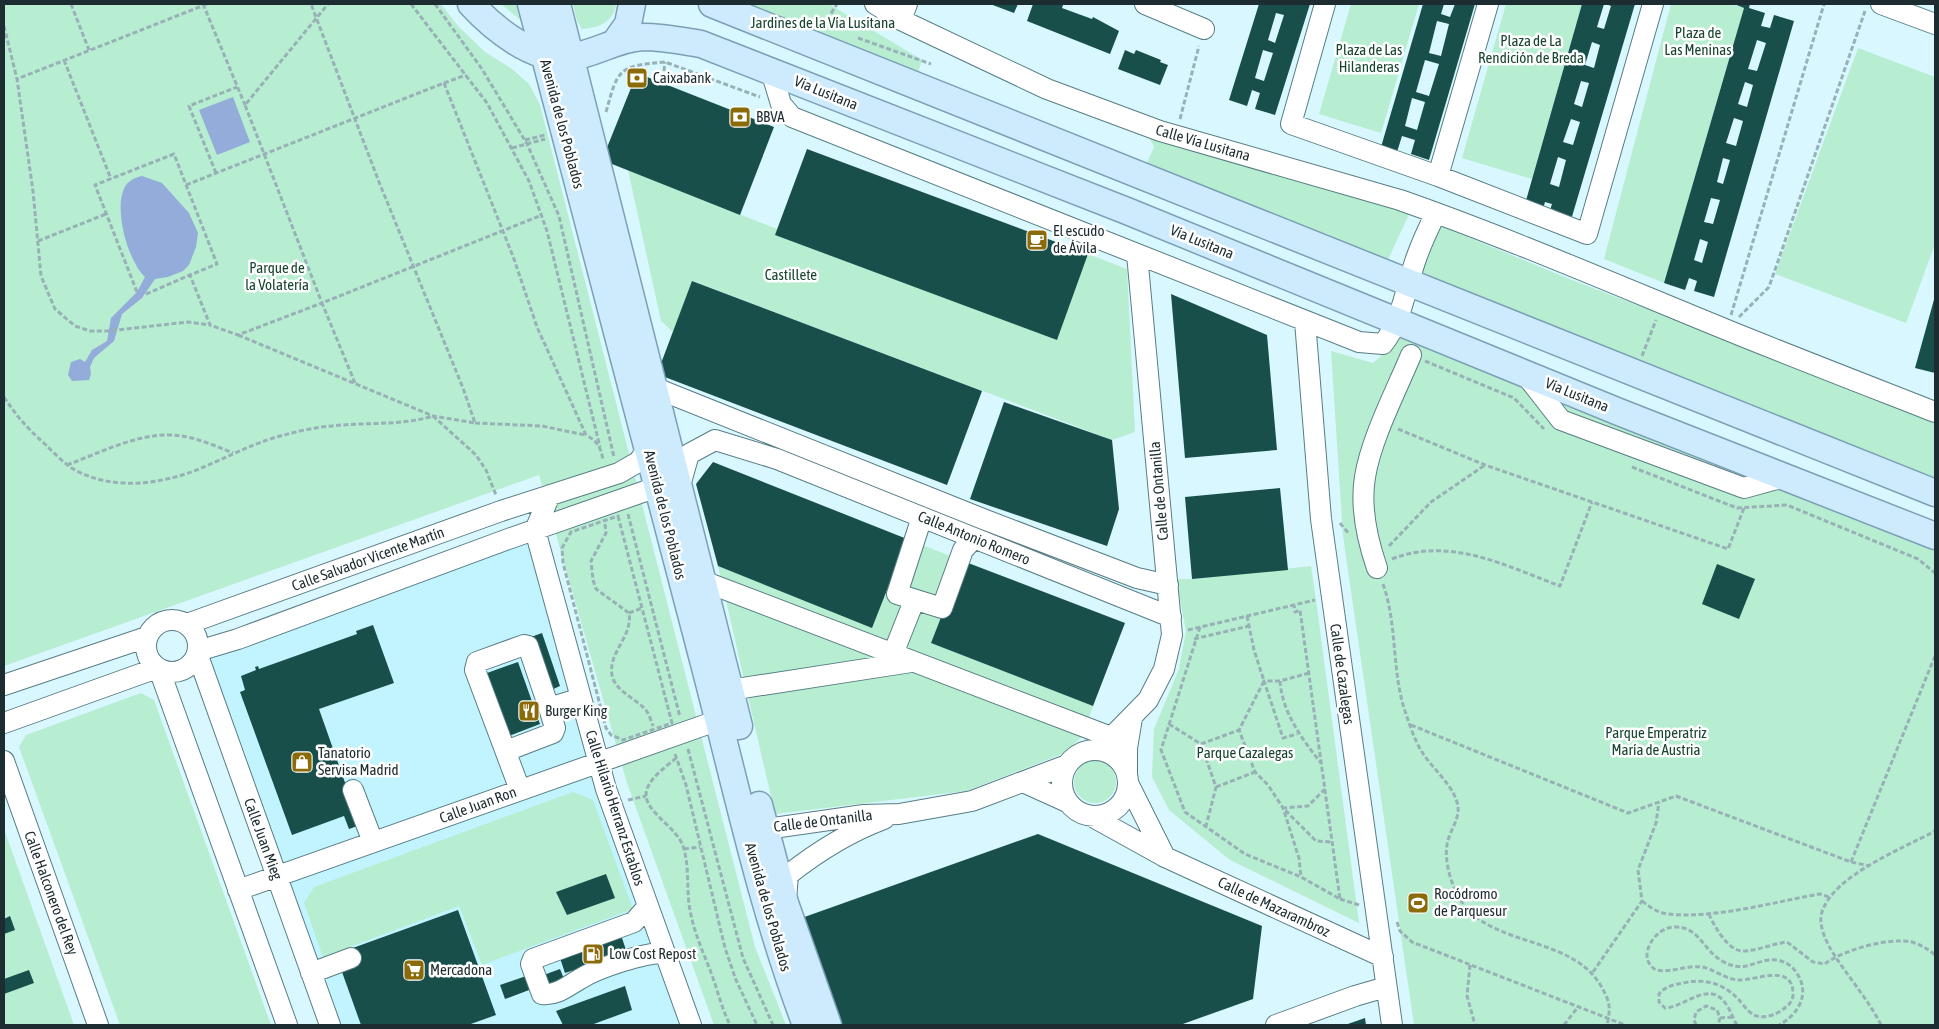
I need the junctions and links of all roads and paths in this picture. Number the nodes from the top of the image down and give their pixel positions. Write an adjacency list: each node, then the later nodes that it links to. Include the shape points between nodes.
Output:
1 (71, 4): 27 (path)
2 (205, 4): 27 (path); 37 (path)
3 (311, 4): 21 (path)
4 (328, 4): 21 (path)
5 (411, 4): 34 (path)
6 (471, 4): 28 (main road, Vía Lusitana, via 490,25)
7 (531, 4): 28 (main road, Avenida de los Poblados)
8 (557, 4): 30 (main road, Avenida de los Poblados)
9 (632, 4): 26 (main road, via 628,24)
10 (712, 4): 58 (main road)
11 (837, 4): 24 (path)
12 (875, 4): 20 (street, Calle Vía Lusitana)
13 (1145, 4): 25 (street)
14 (1326, 4): 47 (street, via 1291,124)
15 (1488, 4): 47 (street)
16 (1653, 4): 47 (street, via 1587,234)
17 (1824, 4): 66 (path)
18 (1868, 4): 66 (path, via 1769,287)
19 (1881, 4): 22 (street)
20 (904, 12): 41 (street, Calle Vía Lusitana, via 1048,89)
21 (316, 18): 38 (path); 39 (path)
22 (1935, 24)
23 (4, 26): 35 (path)
24 (823, 26)
25 (1204, 28): 41 (path)
26 (616, 41): 30 (main road, Vía Lusitana); 33 (main road, Vía Lusitana, via 643,37 701,44)
27 (89, 50): 31 (path)
28 (543, 54): 30 (main road, Vía Lusitana); 81 (main road, Avenida de los Poblados)
29 (665, 55): 32 (path)
30 (570, 58): 71 (main road, Avenida de los Poblados)
31 (64, 60): 35 (path); 48 (path)
32 (664, 71)
33 (771, 71): 55 (street, via 781,104 792,117); 64 (main road, Vía Lusitana)
34 (466, 75): 36 (path); 44 (path, via 488,103)
35 (17, 79): 54 (path)
36 (444, 83): 39 (path); 53 (path)
37 (237, 87): 38 (path); 46 (path, via 189,106)
38 (245, 105): 45 (path)
39 (355, 118): 45 (path); 56 (path)
40 (549, 134): 43 (path)
41 (1175, 136): 50 (street, Calle Vía Lusitana)
42 (554, 137): 44 (path)
43 (525, 140)
44 (512, 148): 52 (path)
45 (264, 155): 46 (path); 61 (path)
46 (216, 173): 49 (path)
47 (1438, 176)
48 (111, 179): 49 (path, via 174,154); 51 (path, via 95,185)
49 (186, 185): 57 (path, via 217,264)
50 (1436, 213): 58 (street, via 1416,258); 66 (street, via 1580,268)
51 (106, 214): 54 (path); 59 (path)
52 (542, 215): 53 (path); 80 (path)
53 (502, 229): 56 (path); 78 (path, via 538,327)
54 (38, 241): 65 (path, via 41,276 55,309 75,326 108,332 188,322)
55 (1138, 254): 63 (street); 99 (street, Calle de Ontanilla)
56 (414, 266): 61 (path); 76 (path)
57 (190, 275): 60 (path); 65 (path)
58 (1410, 282): 64 (street); 87 (main road)
59 (137, 292)
60 (146, 294)
61 (322, 303): 67 (path); 70 (path)
62 (1657, 317): 69 (path)
63 (1305, 321): 64 (street, via 1359,342 1383,344); 183 (street, Calle de Cazalegas, via 1321,519)
64 (1396, 321): 95 (main road, Vía Lusitana)
65 (210, 325): 67 (path)
66 (1727, 330): 73 (street)
67 (238, 335): 70 (path)
68 (1411, 355): 77 (street)
69 (1641, 359)
70 (355, 384): 75 (path)
71 (653, 387): 74 (street, Calle Antonio Romero); 86 (main road, Avenida de los Poblados, via 672,461)
72 (4, 397): 84 (path, via 19,421)
73 (1935, 412)
74 (723, 415): 79 (street); 99 (street, Calle Antonio Romero, via 1082,558 1137,578)
75 (433, 416): 76 (path); 82 (path, via 330,426 282,436); 89 (path, via 476,456 486,470)
76 (475, 423): 78 (path, via 542,426)
77 (1383, 423): 85 (path); 97 (street, via 1365,477 1365,522)
78 (586, 435): 80 (path)
79 (715, 440): 86 (street, via 689,454); 92 (street, Calle Antonio Romero, via 777,459)
80 (601, 449): 83 (path)
81 (648, 449): 86 (main road, Avenida de los Poblados); 88 (street, Calle Salvador Vicente Martín, via 628,469)
82 (233, 453): 84 (path, via 201,441 170,435 144,438); 84 (path, via 205,467 149,482 100,480)
83 (603, 460)
84 (67, 465)
85 (1485, 465): 90 (path); 97 (path, via 1431,502 1394,539)
86 (668, 488): 94 (street, Calle Salvador Vicente Martín); 98 (main road, Avenida de los Poblados); 125 (main road, Avenida de los Poblados)
87 (1935, 493)
88 (550, 495): 94 (street); 106 (street, Calle Salvador Vicente Martín)
89 (496, 498)
90 (1592, 502): 91 (path, via 1728,549); 97 (path, via 1560,586 1470,553 1446,550 1408,553)
91 (1746, 503)
92 (922, 517): 96 (street, Calle Antonio Romero); 101 (street, via 897,594)
93 (604, 521): 103 (path, via 618,516); 104 (path, via 606,533 591,561 593,580 596,589); 129 (path, via 570,532 562,548 563,563 606,728 610,735 623,740)
94 (536, 530): 112 (street, Calle Salvador Vicente Martín); 122 (street, Calle Hilario Herranz Establos)
95 (1935, 536)
96 (974, 538): 101 (street, via 964,550 942,608); 107 (street, Calle Antonio Romero)
97 (1376, 568): 128 (path, via 1390,611 1398,684)
98 (703, 582): 113 (street); 121 (main road, Avenida de los Poblados)
99 (1168, 585): 107 (street, Calle de Ontanilla)
100 (1316, 600): 102 (path)
101 (914, 601): 113 (street)
102 (1294, 605): 105 (path); 117 (path, via 1295,612 1300,610)
103 (642, 608): 104 (path); 129 (path, via 672,723)
104 (629, 613): 129 (path, via 630,622 615,653 612,677 646,710)
105 (1247, 616): 108 (path); 109 (path)
106 (187, 624): 110 (street, via 179,620 163,620 150,630); 112 (street, via 197,637)
107 (1179, 624): 109 (path); 124 (street, Calle de Ontanilla, via 1172,635 1164,669 1148,700)
108 (1248, 626): 111 (path); 118 (path)
109 (1200, 627): 111 (path)
110 (147, 637): 116 (street, via 146,654); 120 (street)
111 (1194, 639): 127 (path)
112 (197, 652): 116 (street, via 194,661 181,671); 167 (street, Calle Juan Mieg)
113 (893, 654): 115 (street)
114 (1935, 656): 165 (path)
115 (913, 662): 121 (street); 132 (street)
116 (158, 669): 126 (street); 169 (street)
117 (1309, 673): 119 (path); 139 (path)
118 (1264, 681): 119 (path); 130 (path); 131 (path, via 1283,738)
119 (1280, 681): 131 (path)
120 (4, 685)
121 (730, 690): 158 (main road, Avenida de los Poblados)
122 (581, 698): 123 (street); 138 (street, Calle Hilario Herranz Establos)
123 (549, 708): 135 (street, via 555,728 553,732); 135 (street, via 528,646 477,662 475,670)
124 (1132, 718): 132 (street, Calle de Ontanilla); 142 (street, via 1127,748)
125 (719, 720): 138 (street, Calle Juan Ron); 158 (main road, Avenida de los Poblados)
126 (4, 723)
127 (1169, 724): 133 (path); 157 (path, via 1161,750 1185,812)
128 (1410, 725): 152 (path, via 1628,813); 186 (path, via 1422,752 1457,802 1457,821 1446,846 1448,865 1461,902 1478,919 1576,959)
129 (654, 730)
130 (1239, 730): 133 (path); 141 (path)
131 (1297, 734): 139 (path)
132 (1104, 743): 140 (street, via 1080,753); 142 (street, via 1117,757)
133 (1201, 744): 144 (path)
134 (673, 747): 136 (path)
135 (506, 751): 147 (street)
136 (676, 758): 149 (path, via 648,786); 162 (path, via 686,785)
137 (4, 761): 193 (street, Calle Halconero del Rey)
138 (598, 762): 147 (street, Calle Juan Ron); 174 (street, Calle Hilario Herranz Establos)
139 (1322, 763): 145 (path)
140 (1067, 765): 143 (street, Calle de Ontanilla); 151 (street, via 1062,783)
141 (1255, 772): 144 (path); 153 (path)
142 (1128, 780): 156 (street, via 1126,796 1116,809 1102,816); 164 (street)
143 (1025, 783): 151 (street); 155 (street, Calle de Ontanilla, via 972,801)
144 (1216, 787): 157 (path)
145 (1325, 788): 153 (path, via 1308,806); 161 (path)
146 (353, 790): 160 (street)
147 (520, 790): 160 (street, Calle Juan Ron)
148 (625, 791): 150 (path)
149 (646, 796): 150 (path); 163 (path, via 648,805 676,833)
150 (628, 800): 154 (path)
151 (1067, 802): 156 (street, via 1082,814)
152 (1659, 802): 165 (path, via 1676,796); 172 (path, via 1656,823 1638,870)
153 (1283, 808): 161 (path, via 1316,841); 168 (path, via 1299,858)
154 (631, 809)
155 (899, 814): 158 (street, Calle de Ontanilla, via 864,815); 173 (street, Calle de Ontanilla, via 864,826 814,854 788,875)
156 (1091, 816): 164 (street, Calle de Mazarambroz)
157 (1206, 826): 168 (path, via 1245,854)
158 (756, 830): 173 (main road, Avenida de los Poblados); 199 (main road, Avenida de los Poblados, via 772,927)
159 (1935, 831): 166 (path)
160 (373, 842): 167 (street, Calle Juan Ron)
161 (1332, 842): 171 (path)
162 (700, 847): 163 (path); 198 (path, via 736,980)
163 (684, 848): 197 (path, via 692,921 722,1011)
164 (1165, 857): 183 (street, Calle de Mazarambroz)
165 (1850, 862): 166 (path)
166 (1870, 866): 170 (path)
167 (276, 877): 169 (street, Calle Juan Ron); 187 (street, Calle Juan Mieg)
168 (1300, 877): 171 (path)
169 (238, 890): 194 (street)
170 (1829, 896): 176 (path, via 1820,894); 180 (path, via 1821,914 1822,928)
171 (1340, 899): 175 (path)
172 (1642, 901): 176 (path, via 1653,910 1667,914); 186 (path)
173 (785, 903): 200 (main road, Avenida de los Poblados)
174 (648, 906): 178 (street, via 639,918); 179 (street, Calle Hilario Herranz Establos)
175 (1360, 906)
176 (1709, 914): 180 (path, via 1716,930 1737,950 1787,942 1813,962 1825,964)
177 (1394, 916): 185 (path, via 1400,931 1412,942)
178 (624, 926): 182 (street); 182 (street, via 533,959 531,964 542,994 548,995 571,986 581,978)
179 (665, 953): 182 (street, via 652,952); 196 (street, Calle Hilario Herranz Establos)
180 (1836, 955): 181 (path, via 1895,941 1925,946); 211 (path)
181 (1935, 955)
182 (636, 957)
183 (1383, 957): 188 (street, Calle de Cazalegas)
184 (351, 958): 187 (street)
185 (1470, 965): 189 (path); 203 (path, via 1467,996)
186 (1593, 972): 192 (path, via 1610,1002)
187 (311, 973): 195 (street, Calle Juan Mieg)
188 (1386, 987): 201 (street); 202 (street, Calle de Cazalegas)
189 (1578, 1007): 192 (path); 204 (path)
190 (1732, 1017): 191 (path); 209 (path); 210 (path, via 1722,999 1710,993 1665,1008 1659,1002 1659,994 1671,986 1702,980 1730,991 1754,1016 1769,1016 1784,1010 1790,1003 1793,996 1790,981 1777,975 1734,980 1704,968 1656,970 1650,963 1648,952 1656,934 1667,928 1691,930 1714,955 1730,965 1740,967 1778,960 1787,964 1799,977 1803,995 1793,1016)
191 (1720, 1018): 207 (path, via 1714,1008 1702,1007 1694,1016); 208 (path)
192 (1609, 1019): 205 (path); 206 (path)
193 (98, 1025)
194 (287, 1025)
195 (330, 1025)
196 (691, 1025)
197 (730, 1025)
198 (757, 1025)
199 (806, 1025)
200 (828, 1025)
201 (1276, 1025)
202 (1392, 1025)
203 (1475, 1025)
204 (1564, 1025)
205 (1607, 1025)
206 (1625, 1025)
207 (1696, 1025)
208 (1718, 1025)
209 (1737, 1025)
210 (1779, 1025)
211 (1881, 1025)

